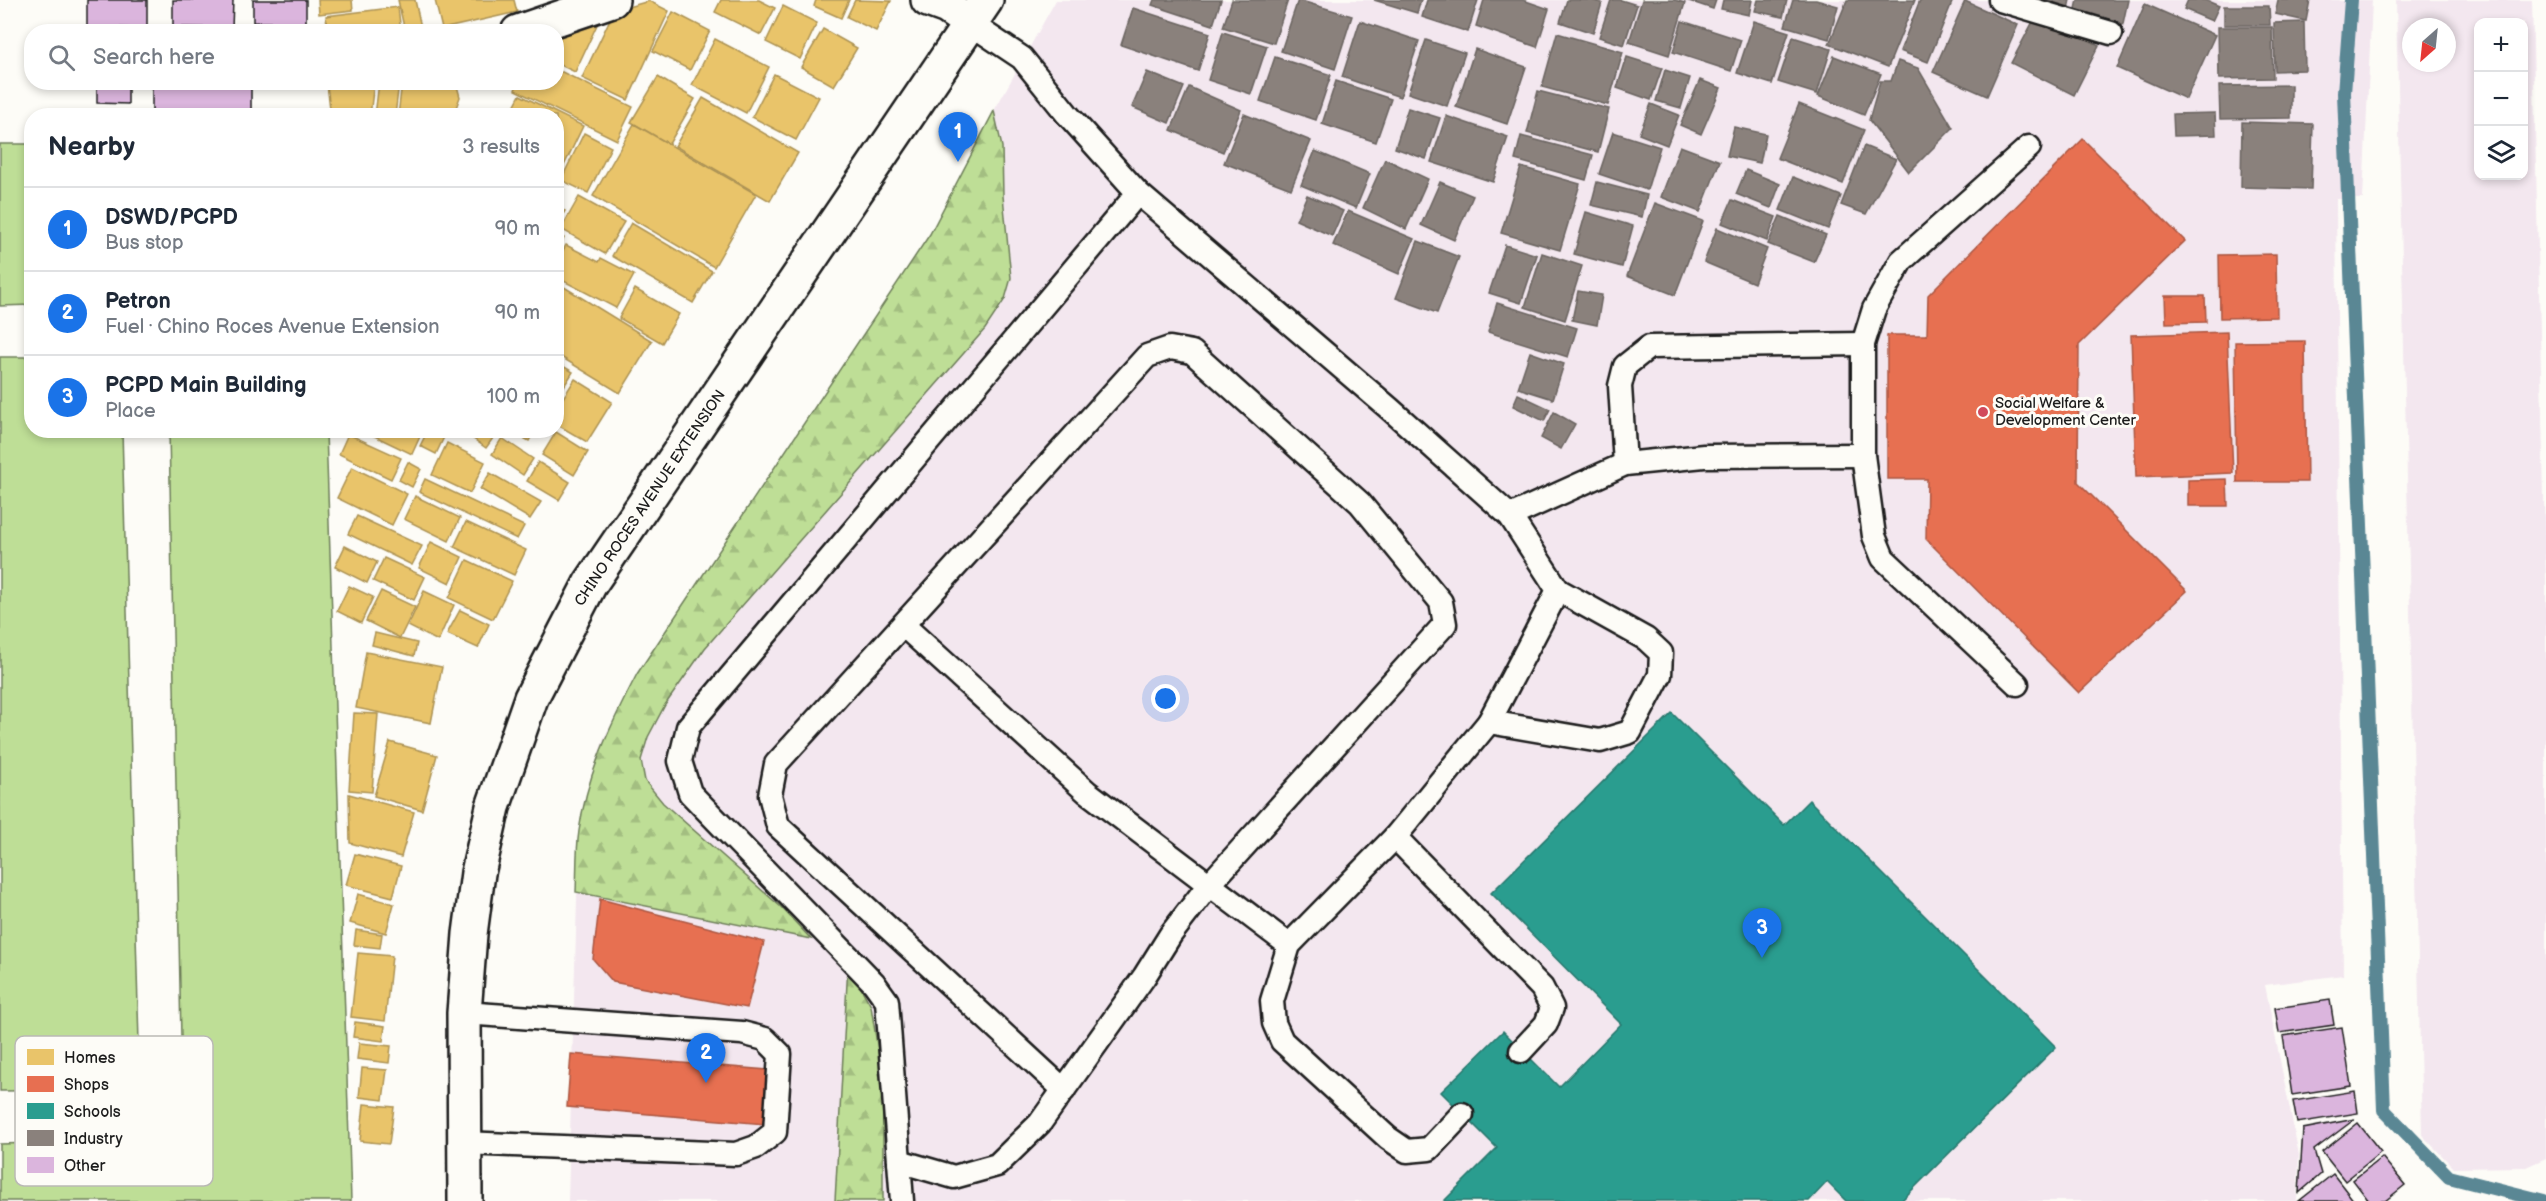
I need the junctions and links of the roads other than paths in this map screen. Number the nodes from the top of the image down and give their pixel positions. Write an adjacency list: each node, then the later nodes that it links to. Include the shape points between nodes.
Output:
1 (612, 0): 5 (main road)
2 (928, 0): 4 (main road)
3 (2000, 0): 6 (lane)
4 (979, 12): 8 (lane); 20 (main road, CHINO ROCES AVENUE EXTENSION, via 590,584 558,642 531,698 493,807 478,873)
5 (542, 24)
6 (2111, 33)
7 (2029, 147): 9 (lane, via 1901,261 1874,309)
8 (1138, 193): 12 (lane); 25 (lane, via 688,727 680,761 690,793 887,1001)
9 (1863, 344): 10 (lane); 11 (lane, via 1649,347 1625,366 1620,386)
10 (1863, 455): 11 (lane, via 1704,456); 15 (lane, via 1874,536 1882,558)
11 (1625, 464): 12 (lane)
12 (1510, 516): 13 (lane)
13 (1558, 590): 16 (lane); 16 (lane, via 1646,639 1661,653 1660,675 1635,723 1630,732 1600,741)
14 (903, 625): 18 (lane, via 1087,792); 18 (lane, via 1147,356 1170,348 1192,352 1360,503 1441,602 1445,624); 22 (lane, via 776,764 770,795 778,825)
15 (2017, 684)
16 (1489, 722): 17 (lane)
17 (1395, 837): 19 (lane); 21 (lane, via 1542,988 1552,1008 1546,1024)
18 (1208, 886): 19 (lane); 22 (lane)
19 (1289, 945): 23 (lane, via 1272,1001 1274,1023 1282,1041 1407,1151 1429,1149)
20 (464, 1013): 24 (main road, CHINO ROCES AVENUE EXTENSION); 24 (lane, via 742,1033 765,1039 780,1054 775,1132 756,1147 736,1154)
21 (1521, 1051)
22 (1064, 1090): 25 (lane, via 1040,1123 997,1165 954,1177)
23 (1462, 1114)
24 (464, 1143): 26 (main road, CHINO ROCES AVENUE EXTENSION)
25 (899, 1161): 27 (lane)
26 (465, 1201)
27 (902, 1201)

